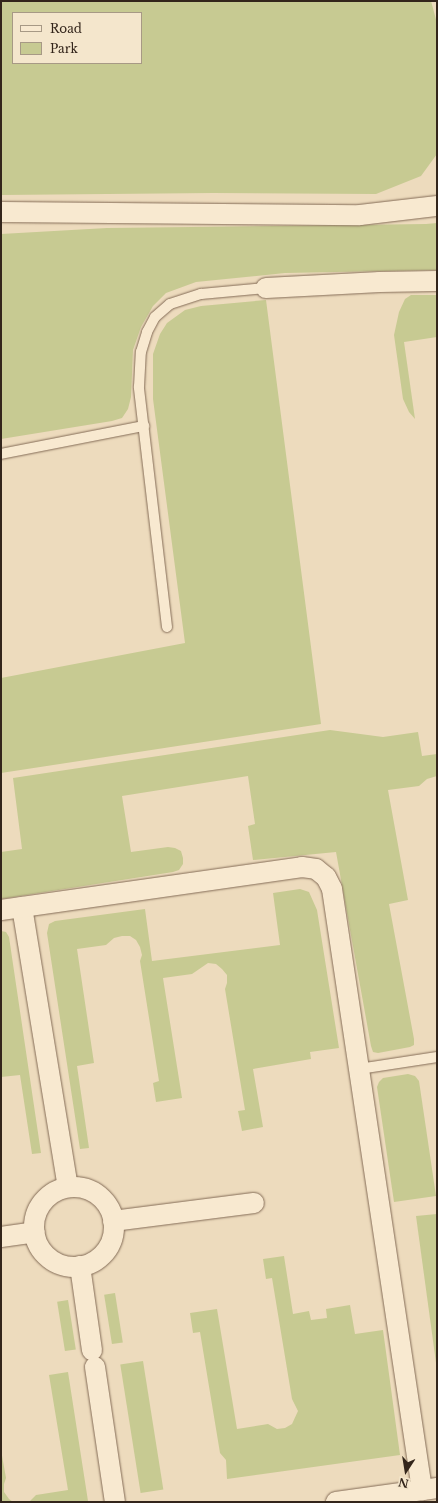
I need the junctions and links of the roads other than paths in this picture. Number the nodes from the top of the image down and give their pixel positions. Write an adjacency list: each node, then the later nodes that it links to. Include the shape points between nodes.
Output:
1 (437, 206): 2 (street, via 360,215)
2 (1, 212)
3 (437, 281): 4 (street)
4 (266, 288): 5 (lane, via 201,294 170,304 155,317 141,352 139,388)
5 (144, 426): 6 (lane); 7 (lane)
6 (1, 454)
7 (167, 627)
8 (22, 907): 9 (street); 11 (street, via 302,867 316,869 326,877 332,889); 12 (street)
9 (1, 910)
10 (437, 1057): 11 (lane)
11 (359, 1069): 18 (street)
12 (68, 1187): 14 (street, via 79,1187 100,1196 107,1205); 15 (street, via 57,1191 40,1205 35,1216)
13 (254, 1204): 14 (street)
14 (113, 1221): 17 (street, via 112,1238 108,1248 90,1263)
15 (35, 1232): 16 (street); 17 (street, via 40,1248 48,1257 57,1263)
16 (1, 1237)
17 (80, 1266): 19 (street)
18 (430, 1489): 20 (street)
19 (115, 1502)
20 (336, 1502)

